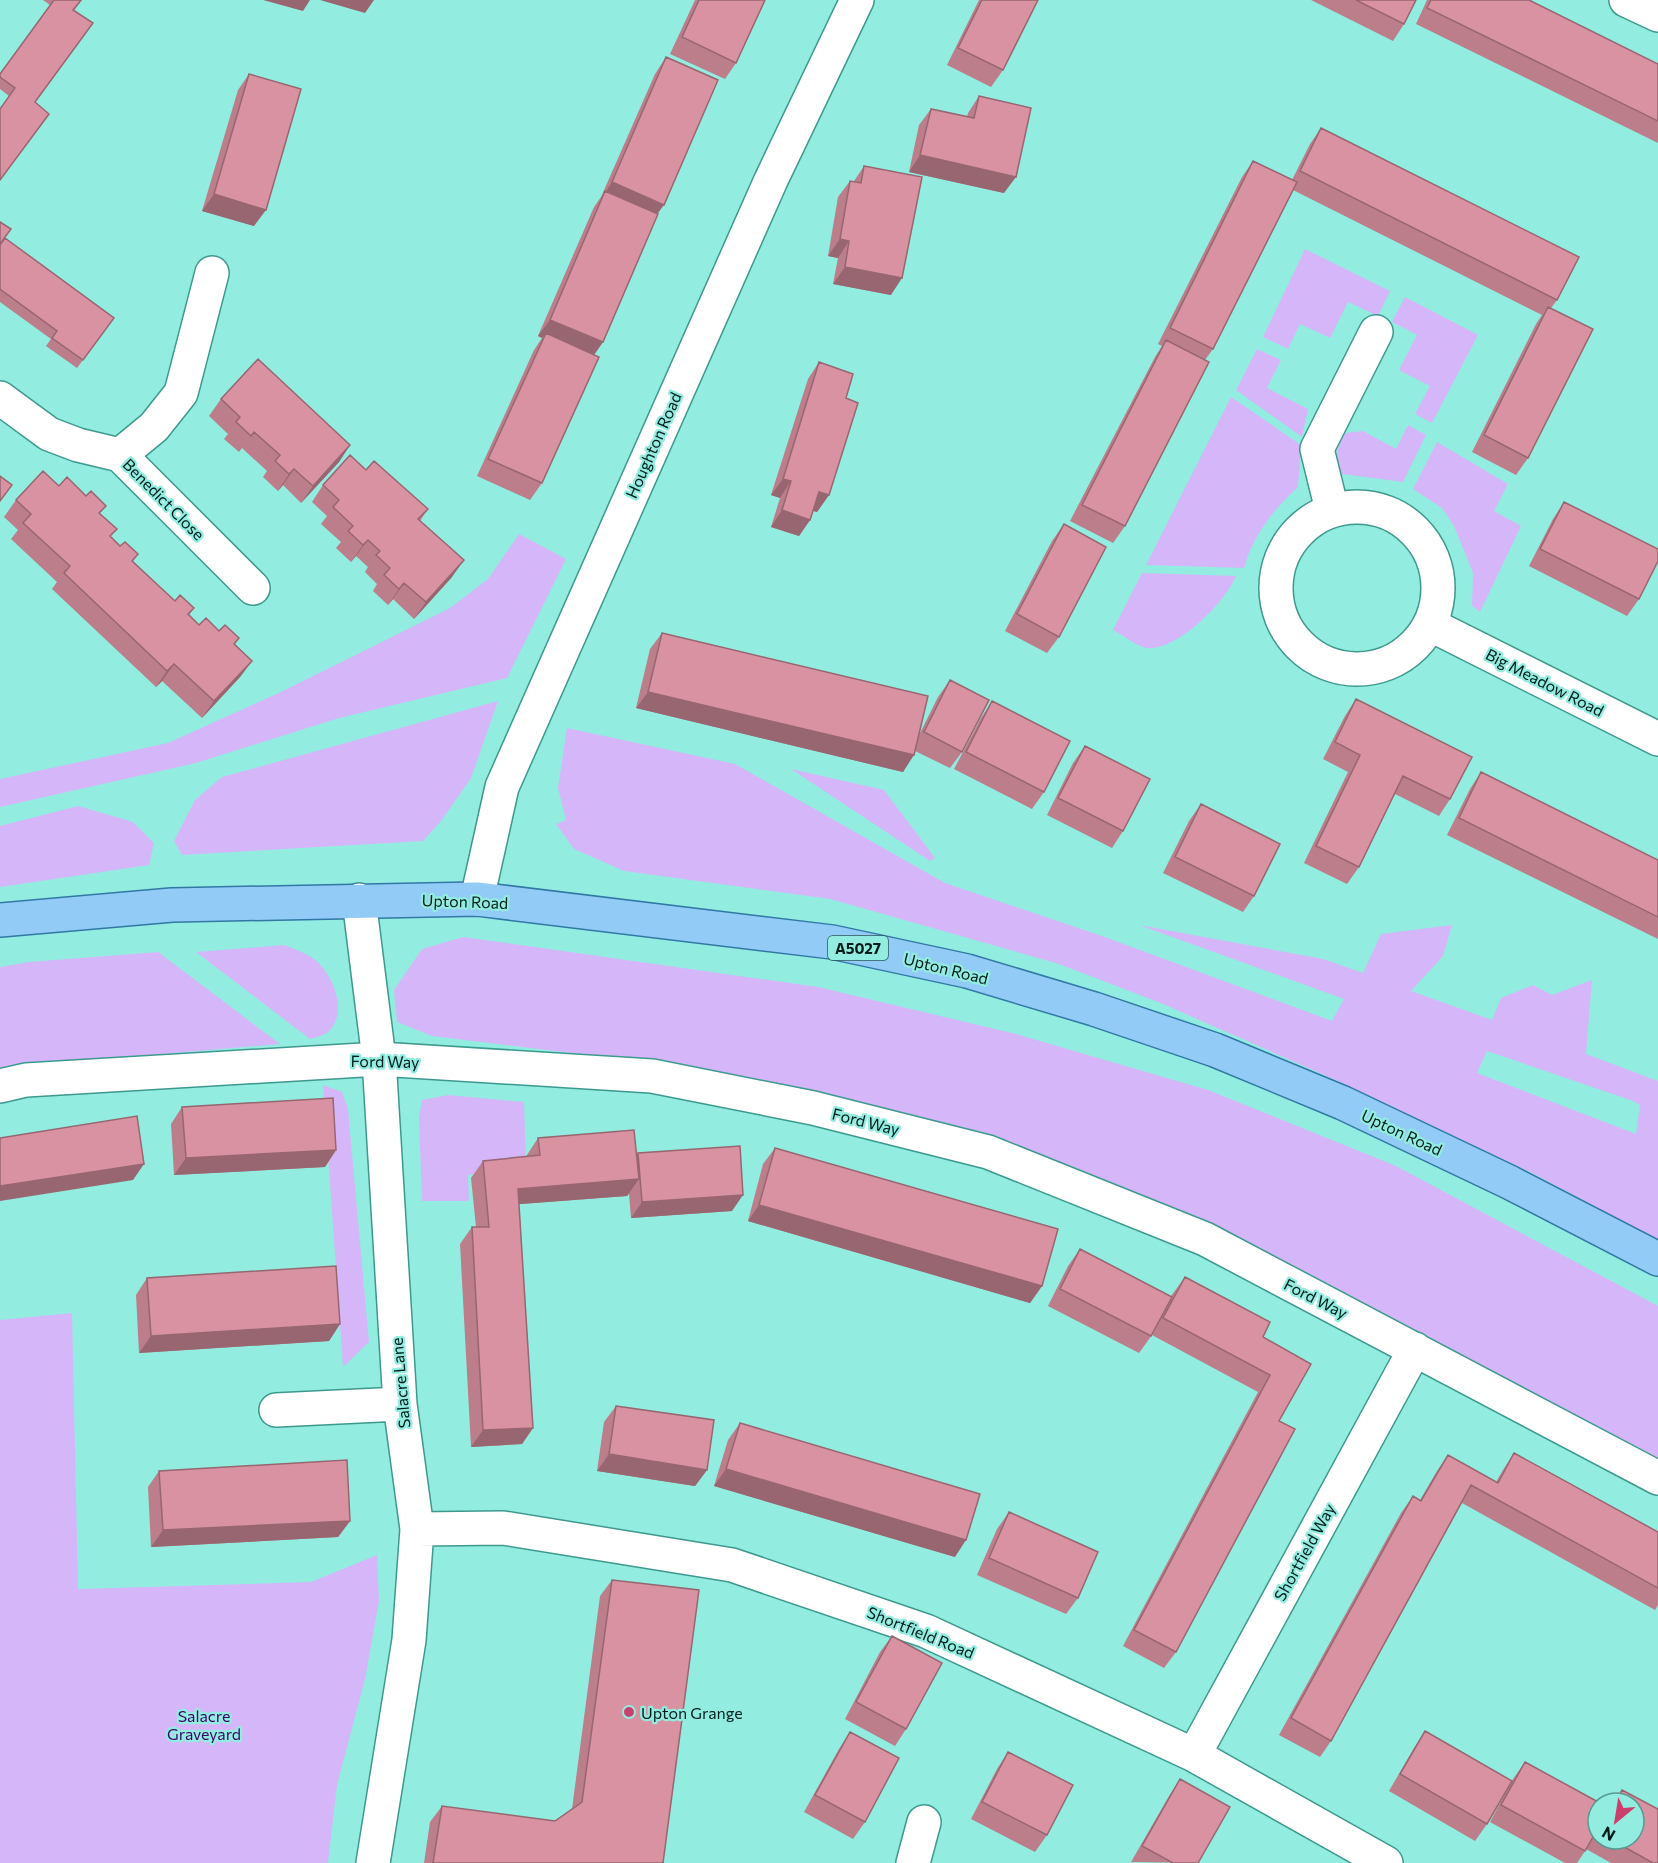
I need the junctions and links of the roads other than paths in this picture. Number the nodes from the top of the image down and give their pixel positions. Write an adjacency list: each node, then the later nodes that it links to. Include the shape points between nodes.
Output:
1 (857, 0): 12 (street, Houghton Road, via 771,180 502,787)
2 (1626, 0): 3 (street)
3 (1658, 15)
4 (212, 273): 7 (street, via 181,393 154,427)
5 (1376, 332): 8 (street, via 1317,449)
6 (0, 398): 7 (street, Benedict Close, via 49,434)
7 (120, 455): 9 (street, Benedict Close)
8 (1332, 510): 10 (street, via 1362,506 1394,514 1421,536 1436,562 1440,590); 10 (street, via 1305,524 1284,550 1275,582 1279,613 1294,641 1320,661 1354,670 1383,666 1411,650)
9 (253, 588)
10 (1431, 625): 11 (street, Big Meadow Road)
11 (1658, 739)
12 (477, 899): 13 (main road, Upton Road / A5027); 17 (main road, Upton Road / A5027, via 832,942 966,971 1094,1009 1215,1050 1343,1103)
13 (359, 900): 14 (main road, Upton Road / A5027, via 172,905); 15 (street, Salacre Lane)
14 (0, 920)
15 (379, 1059): 16 (street, Ford Way, via 27,1080); 18 (street, Ford Way, via 652,1076 813,1108 988,1152 1204,1239); 19 (street, Salacre Lane)
16 (0, 1086)
17 (1658, 1259)
18 (1415, 1349): 21 (street, Ford Way); 23 (street, Shortfield Way)
19 (400, 1404): 20 (street); 22 (street, Salacre Lane)
20 (276, 1410)
21 (1658, 1478)
22 (417, 1529): 23 (street, Shortfield Road, via 503,1528 732,1565 926,1631); 25 (street, Salacre Lane, via 409,1640)
23 (1194, 1755): 27 (street, Shortfield Road)
24 (924, 1822): 26 (street)
25 (373, 1863)
26 (913, 1863)
27 (1386, 1863)

